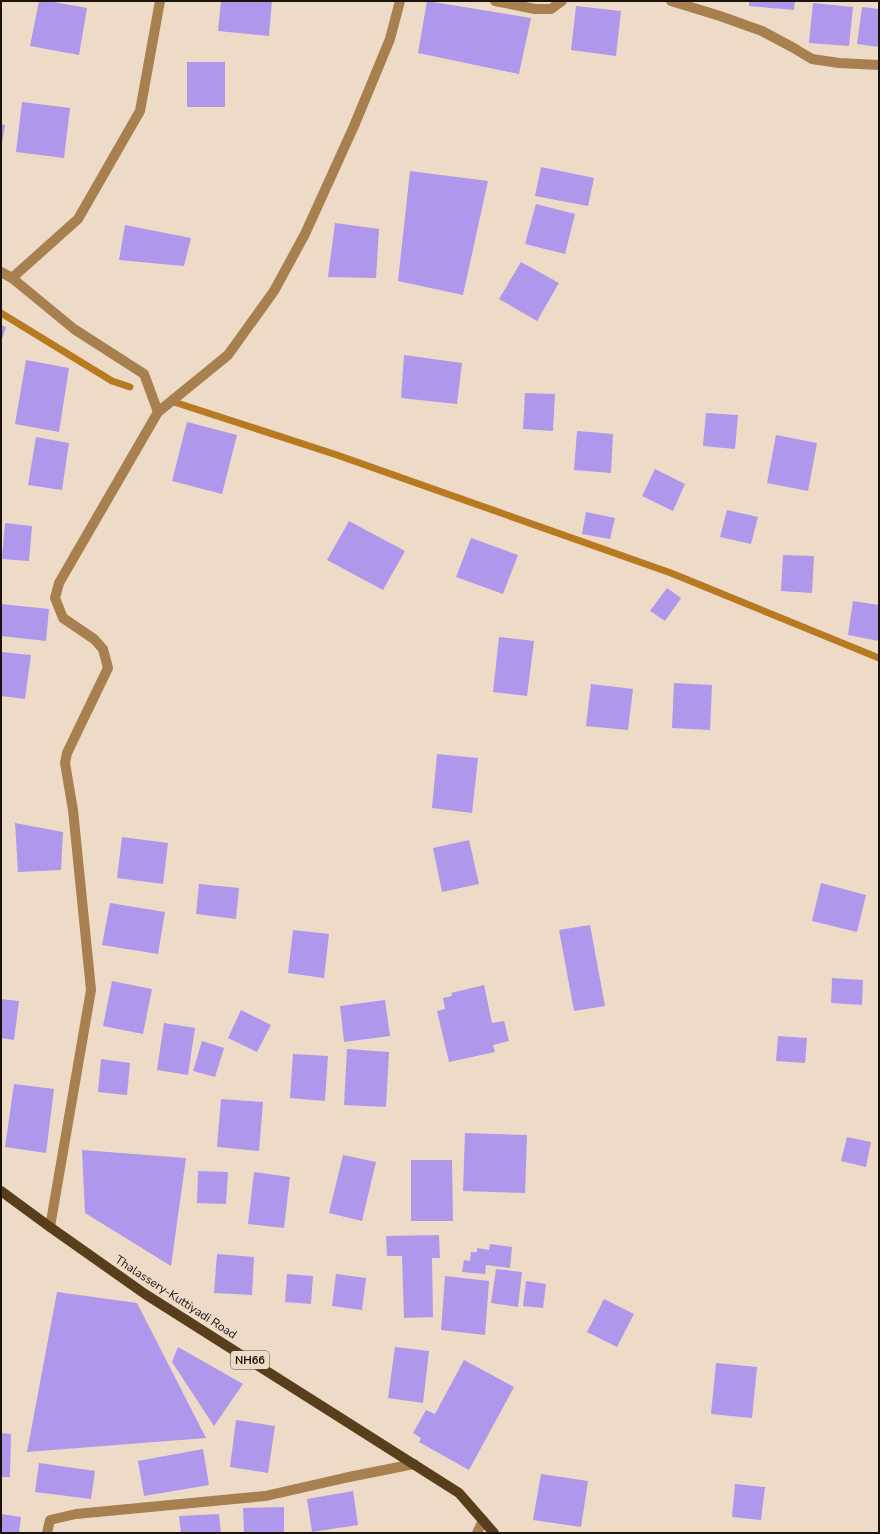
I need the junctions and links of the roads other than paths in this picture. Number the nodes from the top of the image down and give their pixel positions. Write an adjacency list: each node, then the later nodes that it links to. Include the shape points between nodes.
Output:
1 (160, 1): 8 (street, via 140,111 78,219)
2 (400, 1): 9 (street, via 390,39 354,126 305,234 274,291 228,355)
3 (495, 1): 4 (street, via 535,9 551,9)
4 (562, 1)
5 (671, 1): 6 (street, via 762,31 812,60)
6 (879, 64)
7 (1, 272): 8 (street)
8 (12, 278): 9 (street, via 74,329 144,374)
9 (158, 412): 11 (street, via 59,582 55,598 63,618 94,639 103,650 108,668 67,753 65,763 73,810 91,990)
10 (1, 1191): 11 (main road, Thalassery-Kuttiyadi Road / NH66)
11 (50, 1227): 12 (main road, Thalassery-Kuttiyadi Road / NH66, via 145,1294)
12 (414, 1464): 13 (main road, Thalassery-Kuttiyadi Road / NH66, via 458,1493); 14 (street, via 265,1496 76,1514 50,1520)
13 (483, 1520): 15 (street); 16 (main road, Thalassery-Kuttiyadi Road / NH66)
14 (47, 1533)
15 (477, 1533)
16 (494, 1533)

